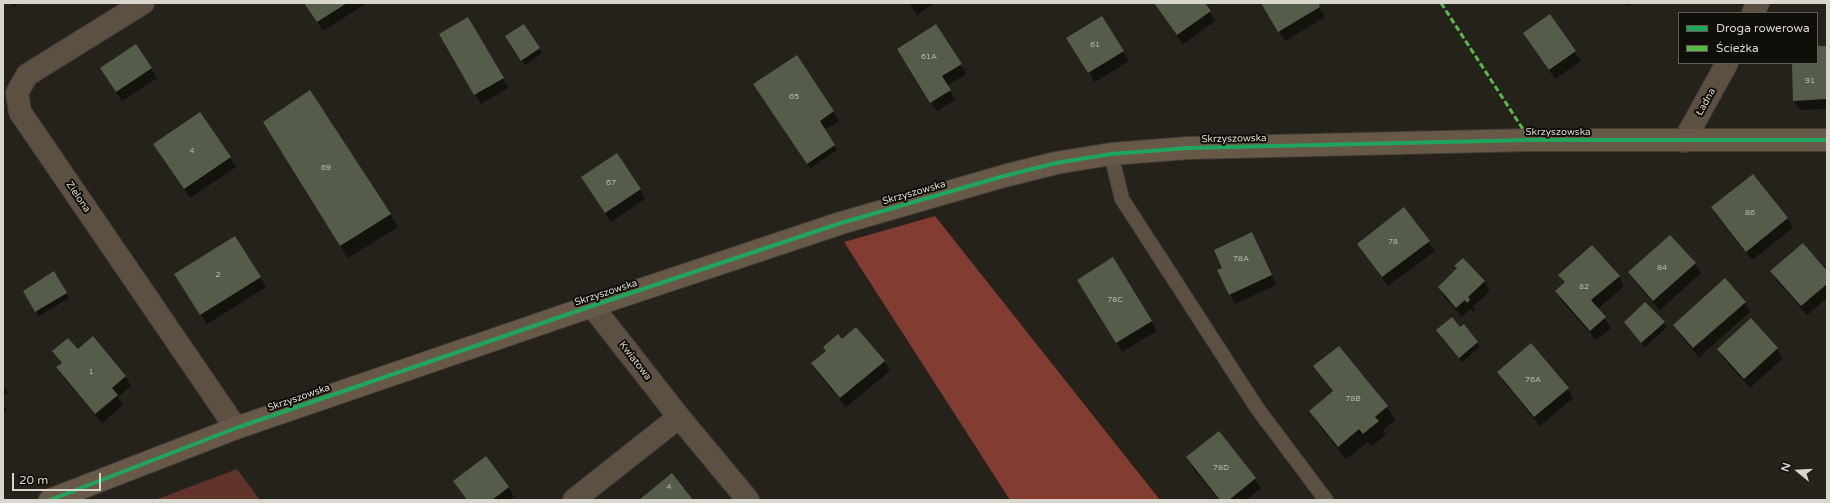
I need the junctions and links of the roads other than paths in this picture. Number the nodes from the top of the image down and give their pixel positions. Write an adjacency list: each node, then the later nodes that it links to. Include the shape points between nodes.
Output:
1 (143, 3): 10 (street, Zielona, via 27,75 17,93 20,112)
2 (1758, 3): 3 (street)
3 (1753, 12)
4 (1726, 64): 6 (street, Ładna)
5 (1827, 140): 6 (street, Skrzyszowska)
6 (1684, 141): 7 (street, Skrzyszowska, via 1530,140 1188,148)
7 (1111, 154): 8 (street, Skrzyszowska, via 1056,163 1004,176 841,223); 14 (lane, via 1122,198 1258,408)
8 (592, 306): 9 (street, Kwiatowa); 10 (street, Skrzyszowska)
9 (679, 417): 12 (street); 13 (street, Kwiatowa)
10 (236, 428): 11 (street, Skrzyszowska)
11 (50, 500)
12 (574, 500)
13 (748, 500)
14 (1326, 500)

